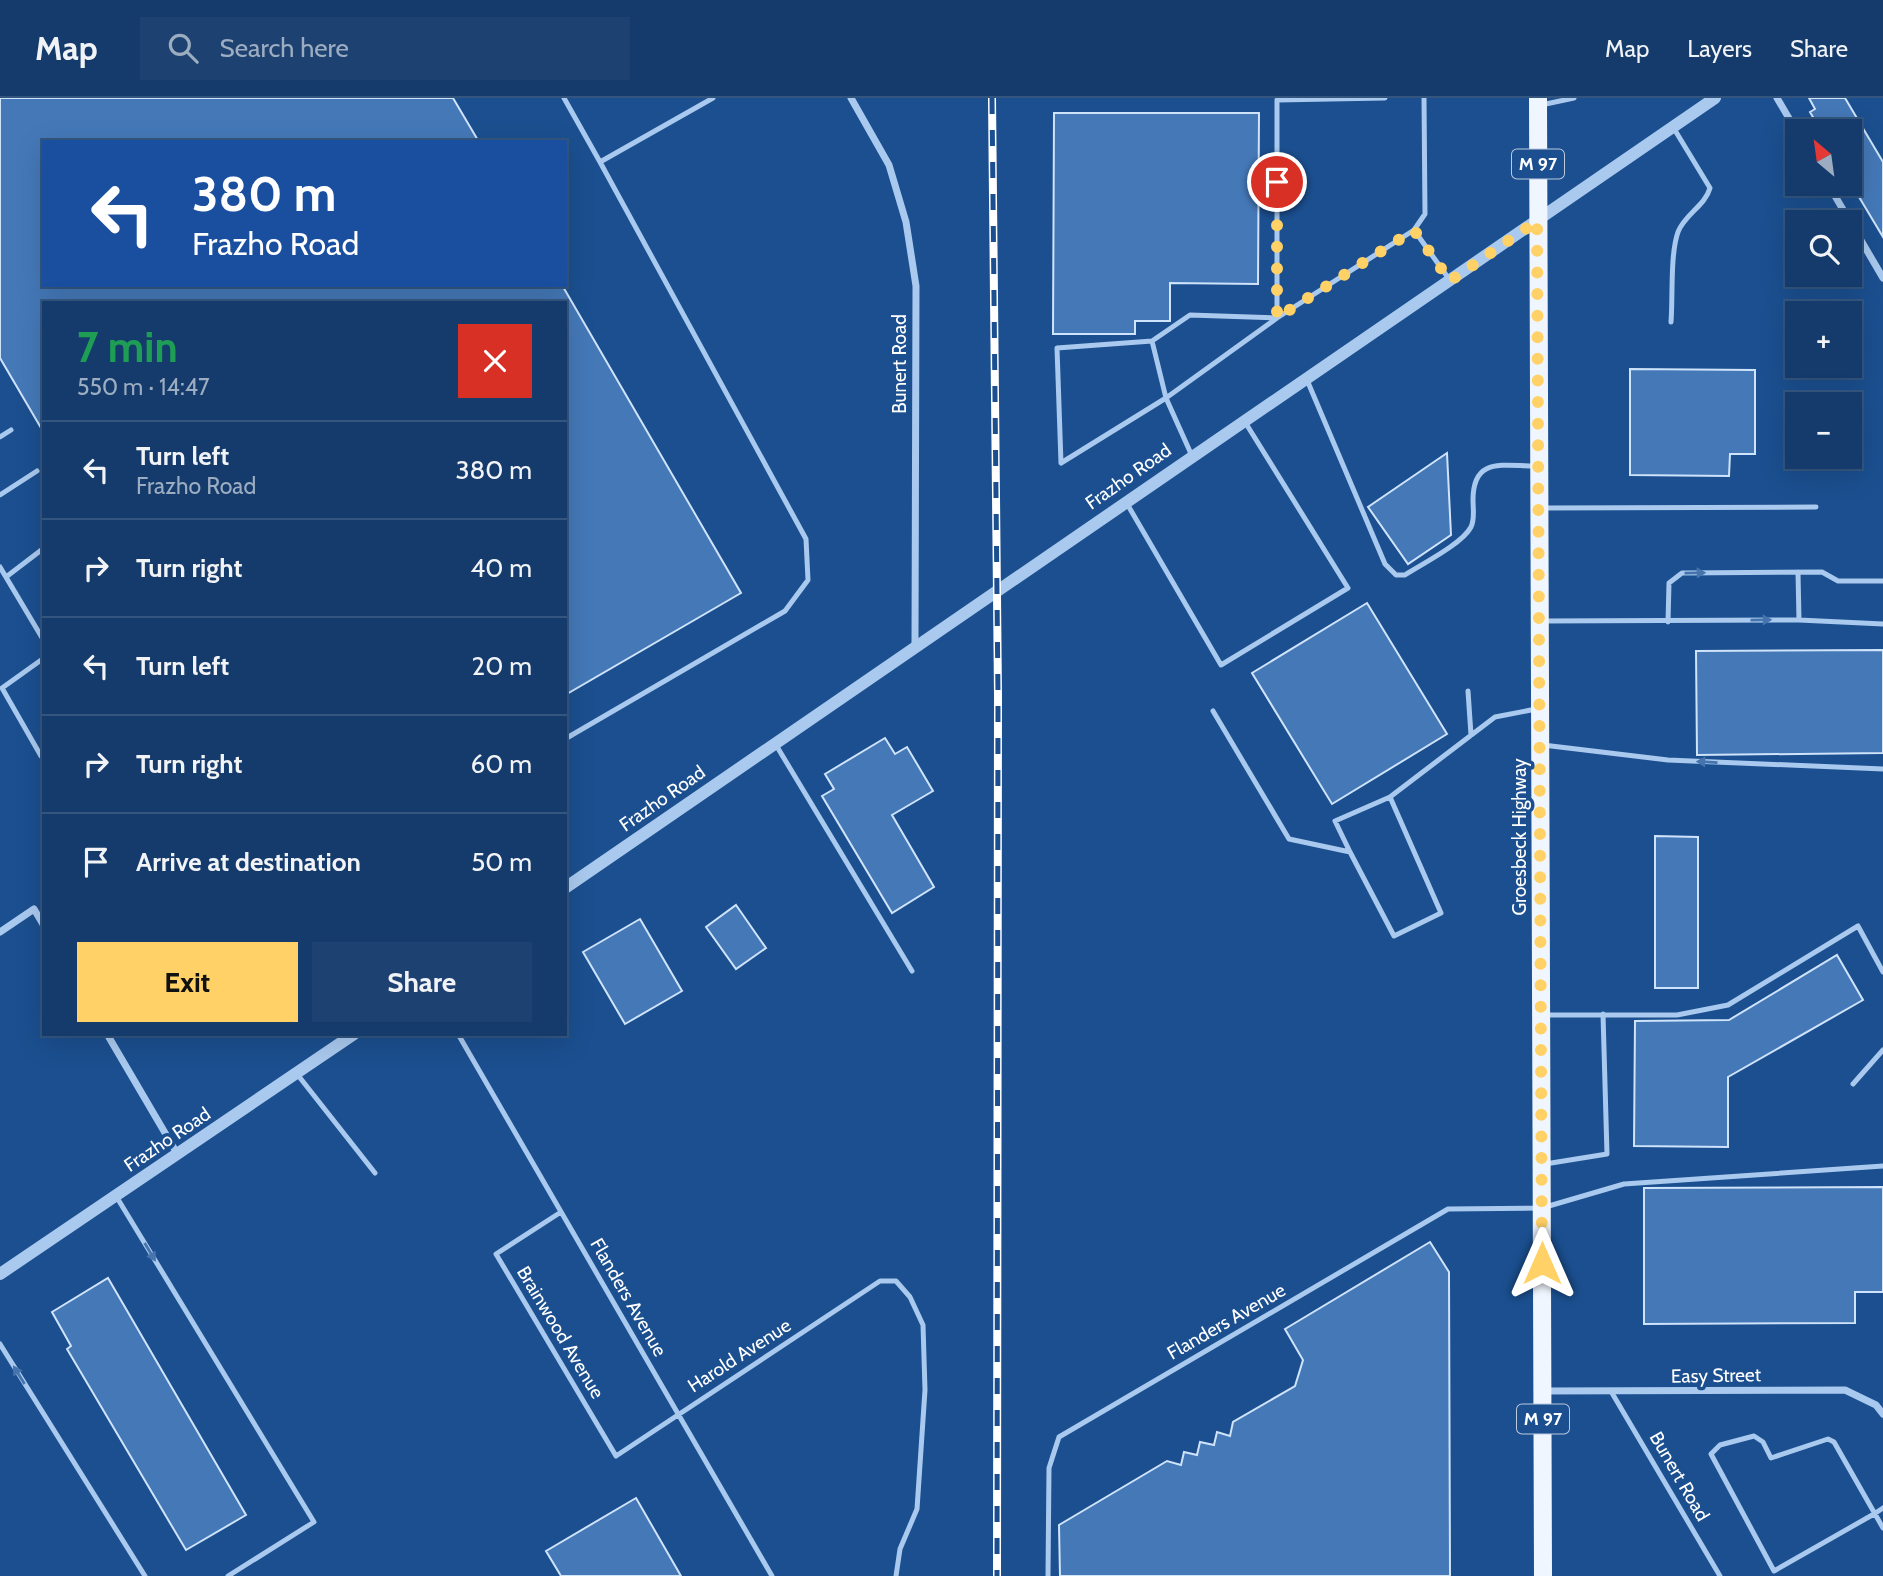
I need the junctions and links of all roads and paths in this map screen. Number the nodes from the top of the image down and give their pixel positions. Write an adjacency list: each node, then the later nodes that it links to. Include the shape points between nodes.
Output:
1 (564, 98): 12 (lane)
2 (713, 98): 12 (lane)
3 (851, 98): 43 (street, Bunert Road, via 889,165 906,222 914,273)
4 (1385, 98): 18 (lane, via 1277,100)
5 (1424, 98): 15 (lane, via 1425,214)
6 (1574, 98): 9 (lane)
7 (1715, 98): 11 (street, Frazho Road)
8 (1777, 98): 10 (street)
9 (1538, 102): 14 (main road, Groesbeck Highway / M 97)
10 (1789, 119)
11 (1673, 127): 14 (street, Frazho Road); 19 (lane, via 1710,188 1677,234)
12 (600, 162): 49 (lane, via 806,539 808,580 785,611)
13 (1835, 196): 16 (street)
14 (1537, 221): 17 (street, Frazho Road); 27 (main road, Groesbeck Highway / M 97)
15 (1414, 230): 17 (lane); 18 (lane)
16 (1883, 278)
17 (1450, 281): 21 (street, Frazho Road)
18 (1277, 318): 20 (lane, via 1190,315); 22 (lane)
19 (1671, 322)
20 (1152, 341): 22 (lane); 22 (lane, via 1057,348 1061,463)
21 (1306, 378): 23 (street, Frazho Road); 27 (lane, via 1385,564 1396,575 1405,575 1471,527 1473,482 1482,471 1490,466)
22 (1166, 398): 26 (lane)
23 (1244, 420): 26 (street, Frazho Road); 30 (lane, via 1348,588 1221,664)
24 (11, 430): 25 (lane)
25 (0, 437)
26 (1192, 456): 30 (street, Frazho Road)
27 (1538, 467): 32 (main road, Groesbeck Highway / M 97)
28 (37, 471): 29 (lane)
29 (0, 495)
30 (1126, 502): 43 (street, Frazho Road)
31 (1816, 507): 32 (lane)
32 (1538, 508): 39 (main road, Groesbeck Highway / M 97)
33 (42, 550): 36 (lane)
34 (0, 567): 36 (lane)
35 (1798, 572): 37 (lane, via 1822,572 1838,581); 38 (lane); 40 (lane, one-way to 35, via 1669,583 1682,573)
36 (6, 577): 42 (lane)
37 (1883, 581)
38 (1799, 620): 40 (lane, one-way to 38); 41 (lane)
39 (1539, 621): 40 (lane); 46 (main road, Groesbeck Highway / M 97)
40 (1668, 622)
41 (1883, 624)
42 (42, 639)
43 (915, 644): 50 (street, Frazho Road)
44 (42, 658): 52 (lane, via 2,688)
45 (1468, 691): 48 (lane)
46 (1539, 709): 48 (lane, via 1495,717); 51 (main road, Groesbeck Highway / M 97)
47 (1213, 711): 55 (lane, via 1289,839)
48 (1471, 735): 54 (lane)
49 (567, 737)
50 (775, 743): 56 (street, Frazho Road); 59 (lane)
51 (1540, 745): 53 (lane, one-way to 51, via 1668,760); 62 (main road, Groesbeck Highway / M 97)
52 (41, 756)
53 (1883, 769)
54 (1390, 797): 55 (lane, via 1335,821); 55 (lane, via 1441,913 1394,936)
55 (1350, 852)
56 (567, 887)
57 (42, 923): 58 (street, via 34,909)
58 (0, 932)
59 (912, 971)
60 (1883, 972): 61 (lane, via 1858,926 1728,1005 1677,1015)
61 (1603, 1014): 62 (lane); 70 (lane, via 1607,1154)
62 (1541, 1015): 70 (main road, Groesbeck Highway / M 97)
63 (108, 1036): 69 (street)
64 (347, 1036): 67 (street, Frazho Road)
65 (459, 1036): 75 (lane, Flanders Avenue)
66 (1883, 1050): 68 (lane)
67 (297, 1074): 69 (street, Frazho Road); 72 (lane)
68 (1853, 1084)
69 (178, 1155): 73 (street, Frazho Road)
70 (1542, 1164): 74 (main road, Groesbeck Highway / M 97)
71 (1883, 1166): 74 (lane, Flanders Avenue, via 1624,1184)
72 (375, 1173)
73 (116, 1196): 76 (street, Frazho Road); 88 (lane, one-way to 88, via 314,1522)
74 (1542, 1208): 78 (main road, Groesbeck Highway / M 97); 91 (lane, Flanders Avenue, via 1448,1209 1059,1437 1049,1468)
75 (561, 1212): 80 (lane, Flanders Avenue); 82 (lane, Brainwood Avenue, via 496,1254)
76 (0, 1274)
77 (0, 1344): 87 (lane, one-way to 77)
78 (1543, 1391): 79 (street, Easy Street); 92 (main road, Groesbeck Highway / M 97)
79 (1612, 1392): 81 (street, Easy Street, via 1845,1390 1876,1405); 93 (lane, Bunert Road)
80 (679, 1414): 82 (lane, Harold Avenue); 89 (lane, Flanders Avenue); 90 (lane, Harold Avenue, via 880,1281 896,1281 923,1325 925,1390 917,1509 900,1549)
81 (1883, 1414)
82 (616, 1457)
83 (1883, 1508): 84 (lane)
84 (1874, 1514): 85 (lane); 86 (lane); 86 (lane, via 1828,1438 1771,1458 1754,1436 1720,1445 1710,1454)
85 (1883, 1528)
86 (1775, 1574)
87 (145, 1576)
88 (228, 1576)
89 (772, 1576)
90 (896, 1576)
91 (1048, 1576)
92 (1543, 1576)
93 (1720, 1576)

